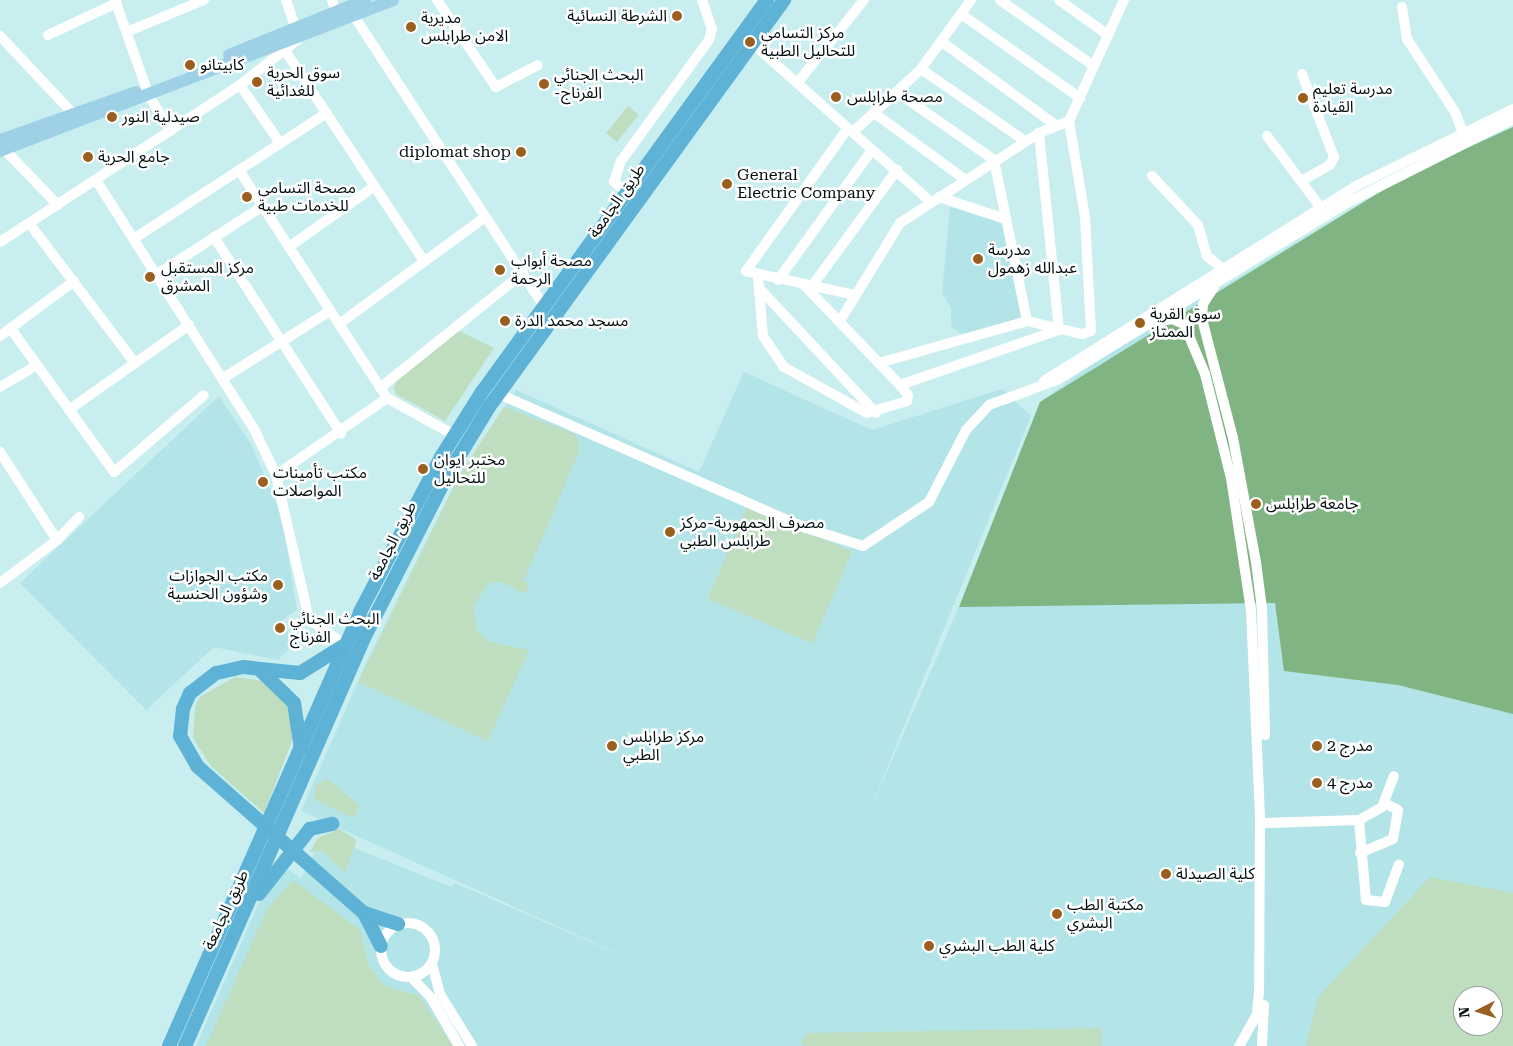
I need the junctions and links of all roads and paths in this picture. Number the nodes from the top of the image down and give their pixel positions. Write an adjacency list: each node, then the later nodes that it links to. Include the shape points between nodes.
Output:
1 (204, 0): 15 (street)
2 (286, 0): 21 (street)
3 (365, 0): 16 (main road)
4 (393, 0): 19 (main road)
5 (436, 0): 28 (street, via 496,87)
6 (702, 0): 62 (street, via 712,29 709,40 621,161 614,182)
7 (767, 0): 62 (highway, طريق الجامعة)
8 (784, 0): 26 (highway, طريق الجامعة)
9 (864, 0): 32 (street)
10 (971, 0): 18 (street)
11 (1000, 0): 29 (street)
12 (1059, 0): 23 (street)
13 (1121, 1): 23 (street)
14 (116, 2): 20 (street); 22 (street)
15 (189, 3): 20 (street)
16 (334, 6): 21 (main road)
17 (1402, 7): 49 (street, via 1407,40 1455,112)
18 (961, 14): 25 (street); 37 (street)
19 (354, 16): 21 (main road); 67 (street)
20 (129, 31): 34 (street)
21 (296, 34): 27 (street); 34 (main road)
22 (48, 35)
23 (1108, 35): 29 (street)
24 (0, 36): 41 (street)
25 (942, 42): 30 (street); 44 (street)
26 (752, 43): 32 (street); 107 (highway, طريق الجامعة)
27 (286, 52): 33 (street); 40 (street)
28 (538, 64)
29 (1094, 66): 37 (street)
30 (921, 68): 35 (street); 50 (street)
31 (1302, 74): 60 (street, via 1334,157 1330,165)
32 (798, 82): 45 (street)
33 (240, 85): 46 (street); 51 (street)
34 (148, 92): 36 (main road); 46 (street)
35 (897, 92): 39 (street); 54 (street)
36 (133, 98): 41 (main road); 52 (main road)
37 (1080, 98): 43 (street)
38 (1513, 109): 49 (street)
39 (874, 113): 45 (street); 59 (street)
40 (325, 114): 51 (street); 61 (street)
41 (75, 116): 52 (main road)
42 (1513, 119): 49 (street)
43 (1069, 121): 44 (street); 93 (street, via 1085,217 1093,325 1088,334)
44 (1054, 124): 47 (street)
45 (851, 130): 53 (street); 78 (street, via 747,267 748,274)
46 (171, 131): 58 (street)
47 (1039, 133): 50 (street); 93 (street)
48 (1266, 136): 60 (street)
49 (1464, 137): 66 (street); 81 (street, via 1345,204)
50 (1025, 142): 54 (street)
51 (280, 144): 55 (street)
52 (1, 146): 64 (street)
53 (872, 150): 56 (street); 79 (street)
54 (994, 160): 59 (street); 68 (street)
55 (239, 170): 65 (street); 71 (street)
56 (897, 170): 63 (street); 82 (street)
57 (1152, 176): 75 (street, via 1198,225 1207,256)
58 (96, 180): 64 (street); 71 (street)
59 (966, 180): 63 (street)
60 (1301, 181): 66 (street)
61 (372, 188): 73 (street); 74 (street)
62 (630, 193): 85 (highway, طريق الجامعة)
63 (935, 199): 68 (street); 84 (street, via 893,229)
64 (58, 204): 69 (street)
65 (263, 206): 70 (street); 73 (street)
66 (1321, 208): 75 (street)
67 (485, 217): 74 (street); 77 (street)
68 (1006, 219): 88 (street)
69 (29, 222): 72 (street); 80 (street)
70 (214, 237): 76 (street); 95 (street)
71 (135, 238): 76 (street)
72 (0, 242)
73 (290, 247): 86 (street)
74 (424, 261): 89 (street)
75 (1223, 270): 103 (street)
76 (158, 273): 90 (street)
77 (523, 273): 85 (street); 106 (street)
78 (758, 277): 79 (street); 83 (street)
79 (778, 280): 82 (street)
80 (74, 281): 92 (street); 98 (street)
81 (1218, 283): 91 (street); 96 (street, via 1202,312)
82 (808, 285): 84 (street); 87 (street)
83 (759, 288): 111 (street); 111 (street, via 764,336 775,360 868,413)
84 (856, 295): 87 (street)
85 (544, 306): 113 (highway, طريق الجامعة)
86 (330, 311): 89 (street); 95 (street)
87 (840, 321): 99 (street)
88 (1027, 321): 93 (street); 99 (street)
89 (339, 324): 106 (street)
90 (189, 325): 98 (street); 102 (street)
91 (1147, 325): 97 (street, via 1179,320 1189,331); 103 (street, via 1056,380)
92 (11, 329): 94 (street); 100 (street)
93 (1059, 330): 104 (street)
94 (0, 336)
95 (282, 341): 102 (street); 112 (street)
96 (1210, 350): 97 (street); 101 (street)
97 (1198, 354): 101 (street)
98 (134, 363): 110 (street)
99 (879, 363): 104 (street)
100 (37, 365): 105 (street); 110 (street)
101 (1210, 373): 119 (street)
102 (225, 377): 115 (street)
103 (1044, 381): 107 (street, via 975,416 929,502 859,547)
104 (900, 385): 111 (street, via 908,395 907,401)
105 (0, 387)
106 (380, 388): 109 (street)
107 (499, 394): 130 (highway, طريق الجامعة, via 447,476 365,636)
108 (204, 395): 110 (street, via 114,472)
109 (387, 398): 112 (street); 113 (street)
110 (70, 409)
111 (876, 413)
112 (341, 433): 115 (street)
113 (454, 435): 120 (highway, طريق الجامعة, via 398,534)
114 (0, 452): 117 (street)
115 (276, 474): 120 (street, via 309,619)
116 (79, 517): 117 (street)
117 (57, 540): 118 (street)
118 (0, 583)
119 (1256, 610): 126 (street); 136 (street, via 1260,991 1257,1014)
120 (346, 645): 121 (highway, via 300,673); 122 (highway, طريق الجامعة)
121 (259, 669): 122 (highway, via 294,703); 131 (highway, via 227,668 190,693 180,723 184,748 197,766)
122 (301, 753): 138 (highway, طريق الجامعة)
123 (1394, 776): 124 (street)
124 (1384, 803): 125 (street); 128 (street, via 1398,810 1393,839)
125 (1359, 820): 126 (street); 128 (street)
126 (1266, 823): 142 (street)
127 (332, 824): 130 (highway, via 310,828)
128 (1360, 852): 129 (street, via 1366,900 1385,902)
129 (1399, 864)
130 (249, 906): 137 (highway, طريق الجامعة)
131 (364, 913): 132 (highway); 133 (highway)
132 (398, 924): 133 (street, via 386,933); 134 (street, via 413,923 426,930 434,942)
133 (381, 946): 135 (street, via 386,966 397,975)
134 (432, 964): 135 (street); 140 (street, via 440,994)
135 (411, 977): 139 (street, via 431,998)
136 (1241, 1041): 141 (street)
137 (188, 1044)
138 (169, 1046)
139 (459, 1046)
140 (472, 1046)
141 (1251, 1046)
142 (1262, 1046)

